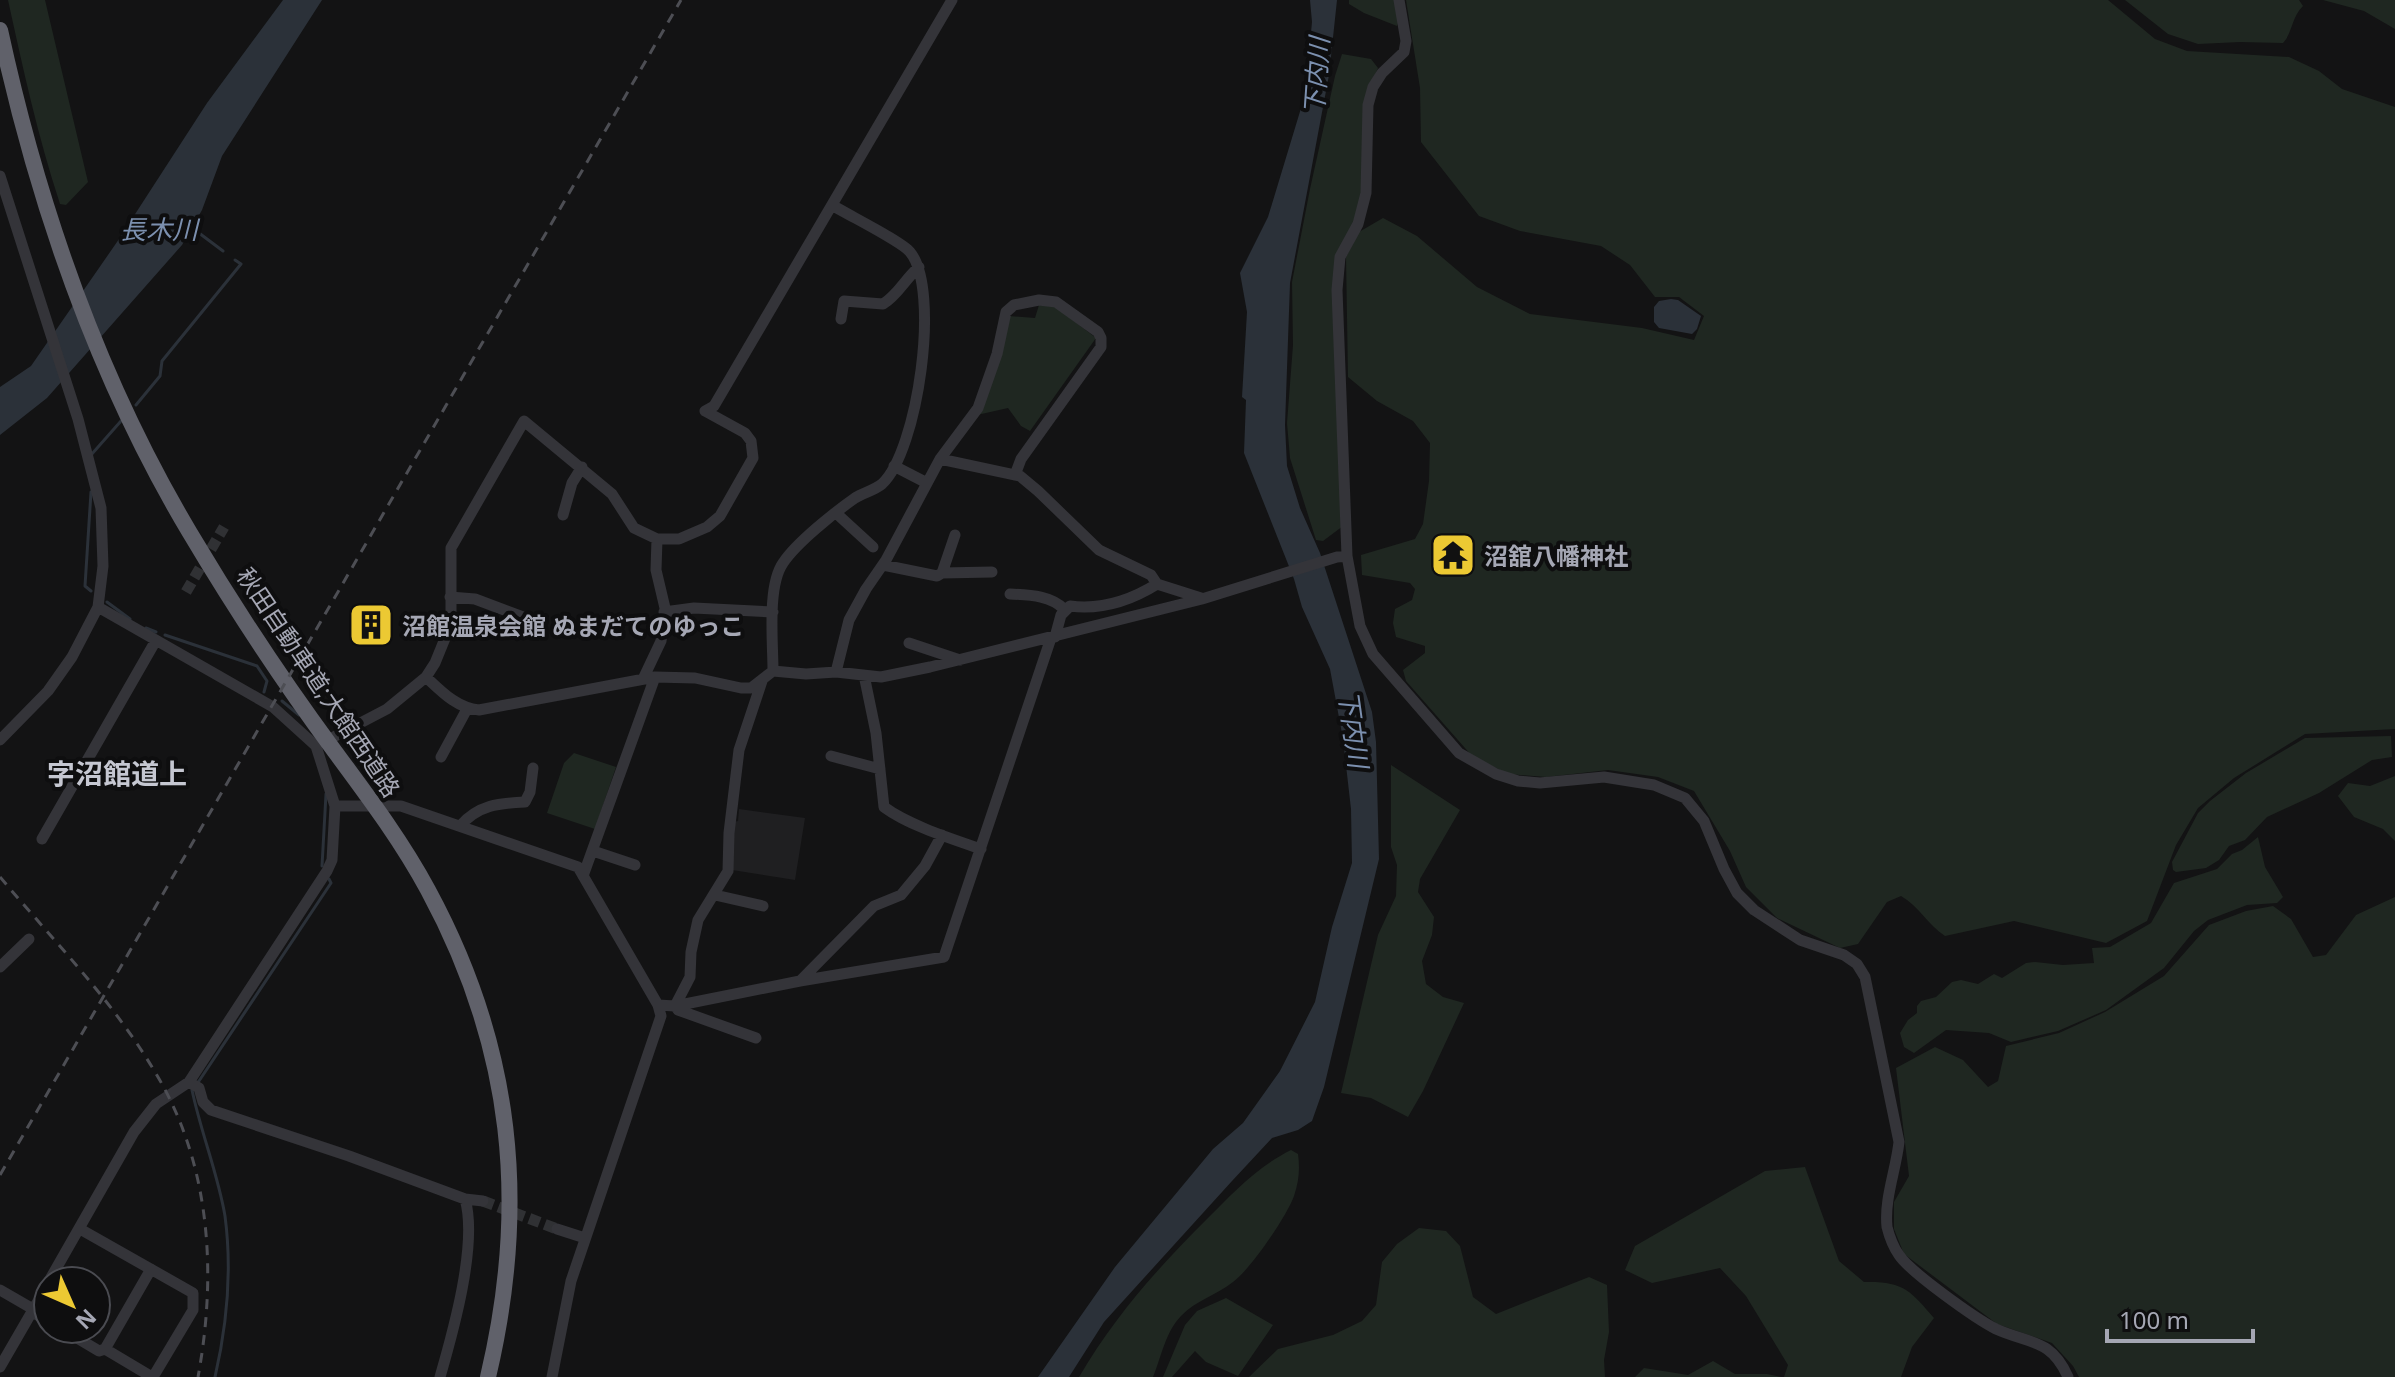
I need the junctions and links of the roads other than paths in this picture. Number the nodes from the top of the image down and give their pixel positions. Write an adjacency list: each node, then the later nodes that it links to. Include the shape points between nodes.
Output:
1 (952, 0): 5 (street)
2 (1399, 0): 19 (street, via 1404,52 1373,87 1366,193 1358,224 1340,257)
3 (0, 30): 82 (highway, 秋田自動車道;大館西道路, via 29,153 62,254 151,462 189,531 416,869 472,986 496,1062 510,1172 510,1225)
4 (0, 176): 27 (street, via 101,508)
5 (832, 205): 6 (street, via 909,250); 16 (street, via 714,406 705,411 745,433 751,441 750,465 720,516 707,527 679,539)
6 (919, 267): 7 (street, via 883,304 844,301); 9 (street, via 924,323 919,392)
7 (841, 319)
8 (940, 459): 11 (street); 11 (street, via 978,408 1006,312 1014,305 1056,302 1098,332 1101,347); 12 (street)
9 (894, 466): 12 (street); 13 (street, via 881,484)
10 (582, 467): 14 (street); 16 (street, via 612,494 634,528); 25 (street, via 524,421 451,548)
11 (1015, 475): 23 (street, via 1099,550 1151,575)
12 (927, 483): 20 (street)
13 (836, 513): 18 (street); 30 (street, via 782,563)
14 (563, 515)
15 (955, 535): 22 (street)
16 (657, 539): 29 (street)
17 (1352, 540): 32 (street)
18 (873, 547)
19 (1342, 556): 26 (street); 32 (street)
20 (883, 565): 22 (street, via 931,576); 38 (street, via 849,620)
21 (992, 572): 22 (street)
22 (942, 573)
23 (1157, 584): 26 (street); 28 (street, via 1112,605)
24 (1010, 594): 28 (street, via 1039,596)
25 (450, 597): 31 (street, via 475,599); 40 (street, via 446,636)
26 (1202, 599): 33 (street)
27 (98, 607): 34 (street); 44 (street, via 48,691)
28 (1064, 609): 33 (street)
29 (664, 612): 30 (street); 41 (street)
30 (773, 612): 37 (street)
31 (531, 620)
32 (1360, 626): 84 (street, via 1373,654 1459,753 1518,781 1604,777 1654,785 1685,798 1704,821 1737,893 1754,910 1800,940 1857,964 1865,977 1899,1142 1887,1201 1888,1229 1899,1255 1917,1274 1995,1328 2048,1347)
33 (1053, 637): 36 (street); 54 (street)
34 (155, 642): 45 (street, via 273,707); 53 (street)
35 (909, 643): 36 (street)
36 (960, 660): 39 (street, via 881,677)
37 (773, 671): 38 (street); 42 (street)
38 (836, 672): 39 (street)
39 (864, 675): 49 (street)
40 (426, 677): 43 (street); 45 (street, via 387,709)
41 (649, 678): 42 (street, via 695,678 741,688); 43 (street); 55 (street)
42 (763, 681): 58 (street, via 739,750 728,871)
43 (467, 709): 47 (street)
44 (0, 740)
45 (316, 746): 50 (street)
46 (831, 756): 49 (street)
47 (441, 757)
48 (533, 768): 51 (street, via 525,802 476,810)
49 (880, 769): 52 (street, via 884,807)
50 (335, 806): 51 (street, via 401,806); 66 (street, via 327,871)
51 (460, 826): 57 (street, via 578,867)
52 (942, 835): 54 (street); 62 (street, via 901,895 874,906)
53 (42, 839)
54 (981, 849): 62 (street, via 944,957)
55 (593, 851): 56 (street); 57 (street)
56 (635, 865)
57 (583, 876): 63 (street)
58 (715, 895): 59 (street); 64 (street, via 698,920 690,977)
59 (763, 906)
60 (29, 939): 61 (street)
61 (0, 967)
62 (800, 981): 64 (street)
63 (658, 1005): 64 (street); 71 (street, via 661,1016)
64 (675, 1006): 65 (street)
65 (756, 1038)
66 (189, 1082): 67 (street, via 199,1088 211,1110); 69 (street, via 156,1104 134,1132)
67 (465, 1199): 68 (street); 81 (street, via 469,1213 464,1271)
68 (483, 1201)
69 (80, 1229): 72 (street); 73 (street)
70 (557, 1229): 71 (street)
71 (585, 1238): 83 (street)
72 (59, 1265)
73 (151, 1269): 78 (street); 80 (street, via 193,1293 193,1310)
74 (0, 1290): 75 (street)
75 (32, 1309)
76 (32, 1312): 79 (street)
77 (89, 1345): 78 (street)
78 (105, 1349): 80 (street)
79 (0, 1367)
80 (152, 1377)
81 (440, 1377)
82 (488, 1377)
83 (552, 1377)
84 (2068, 1377)

